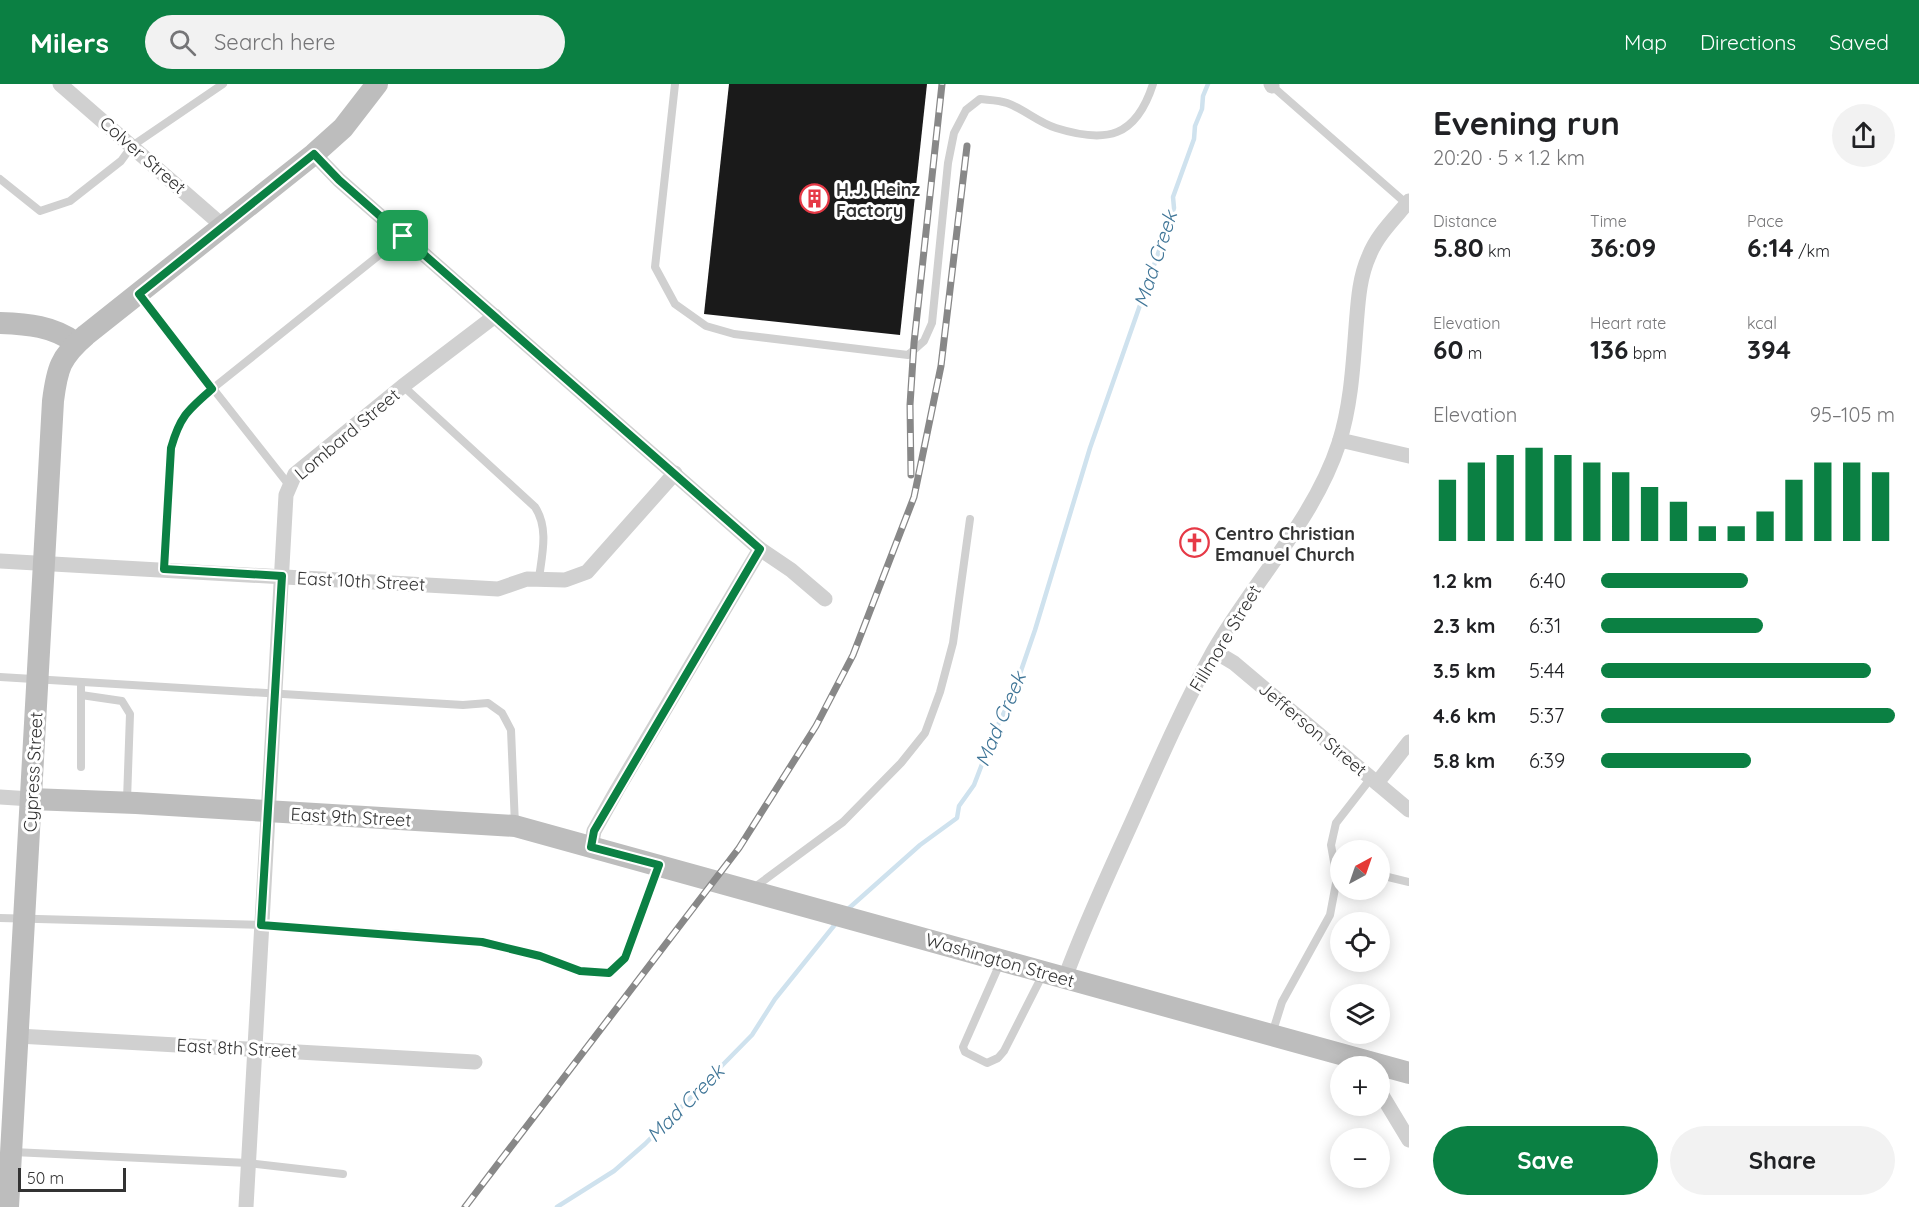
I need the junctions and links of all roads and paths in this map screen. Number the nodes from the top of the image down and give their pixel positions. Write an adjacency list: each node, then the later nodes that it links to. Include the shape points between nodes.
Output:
1 (60, 84): 7 (street, Colver Street)
2 (377, 84): 8 (main road, Cypress Street, via 343,128)
3 (675, 84): 4 (lane, via 655,267 675,303 706,326 734,334 908,355 924,341 932,323 948,163 954,133 966,110 980,99 1006,102 1055,128 1116,134 1135,121 1147,104)
4 (1153, 84)
5 (221, 85): 7 (lane)
6 (1271, 85): 10 (lane)
7 (132, 146): 9 (lane, via 103,177 70,201 48,210 40,211); 11 (street, Colver Street)
8 (314, 154): 11 (main road, Cypress Street); 12 (street)
9 (0, 179)
10 (1408, 204): 19 (street, Fillmore Street, via 1385,229 1364,268 1348,407)
11 (224, 227): 13 (main road, Cypress Street)
12 (403, 236): 14 (street); 18 (lane)
13 (139, 294): 16 (main road, Cypress Street); 18 (lane)
14 (495, 316): 17 (street, Lombard Street); 21 (street)
15 (0, 323): 16 (main road, via 47,328)
16 (76, 344): 26 (main road, Cypress Street, via 61,361 53,401)
17 (403, 386): 22 (street, Lombard Street, via 295,474); 29 (lane, via 536,507 542,516 544,533)
18 (212, 389): 22 (lane); 27 (lane, via 185,413 171,448)
19 (1340, 440): 20 (street); 31 (street, Fillmore Street, via 1319,489)
20 (1409, 456)
21 (675, 474): 24 (street); 29 (street, East 10th Street, via 587,572 565,580)
22 (289, 485): 28 (street, Lombard Street)
23 (970, 519): 51 (lane, via 953,644 925,733 843,822)
24 (760, 549): 30 (street); 47 (street, via 605,810)
25 (0, 561): 26 (street, East 10th Street)
26 (44, 563): 27 (street, East 10th Street); 33 (main road, Cypress Street)
27 (164, 569): 28 (street, East 10th Street)
28 (282, 576): 29 (street, East 10th Street, via 498,589); 35 (street, Lombard Street)
29 (539, 578)
30 (825, 599)
31 (1214, 651): 39 (street, Jefferson Street, via 1234,663); 57 (street, Fillmore Street, via 1164,749 1078,942)
32 (0, 677): 33 (lane)
33 (38, 680): 34 (lane); 41 (main road, Cypress Street)
34 (81, 683): 35 (lane); 36 (lane)
35 (275, 694): 44 (street, Lombard Street); 45 (lane, via 464,705 489,703 502,712 511,730)
36 (81, 695): 38 (lane); 42 (lane, via 123,701 127,706)
37 (1409, 742): 39 (street)
38 (81, 767)
39 (1374, 781): 43 (street, Jefferson Street); 46 (lane, via 1336,823)
40 (0, 797): 41 (street, East 9th Street)
41 (31, 798): 42 (main road, East 9th Street); 54 (main road, Cypress Street)
42 (127, 802): 44 (main road, East 9th Street)
43 (1409, 810)
44 (268, 812): 45 (main road, East 9th Street); 55 (street, Lombard Street)
45 (515, 826): 47 (main road, East 9th Street)
46 (1332, 840)
47 (591, 847): 48 (main road, Washington Street)
48 (659, 865): 51 (main road, Washington Street); 55 (lane, via 625,958 609,973 580,971 540,956 482,942)
49 (1390, 877): 50 (lane)
50 (1409, 882)
51 (752, 890): 56 (main road, Washington Street)
52 (1333, 900): 59 (lane, via 1330,915 1282,1002)
53 (0, 918): 54 (lane)
54 (24, 920): 55 (lane); 58 (main road, Cypress Street)
55 (261, 925): 60 (street, Lombard Street)
56 (1001, 960): 57 (main road, Washington Street); 57 (lane, via 963,1047 965,1052 987,1063 1004,1051)
57 (1054, 975): 59 (main road, Washington Street)
58 (9, 1035): 60 (street, East 8th Street); 67 (main road, Cypress Street)
59 (1272, 1035): 61 (main road, Washington Street)
60 (254, 1049): 62 (street, East 8th Street); 68 (street, Lombard Street)
61 (1340, 1056)
62 (475, 1062)
63 (1390, 1069): 64 (main road, Washington Street)
64 (1409, 1073)
65 (1390, 1109): 66 (street)
66 (1409, 1140)
67 (6, 1151): 68 (lane); 70 (main road, Cypress Street)
68 (248, 1163): 69 (lane); 71 (street, Lombard Street)
69 (343, 1174)
70 (9, 1207)
71 (246, 1207)

